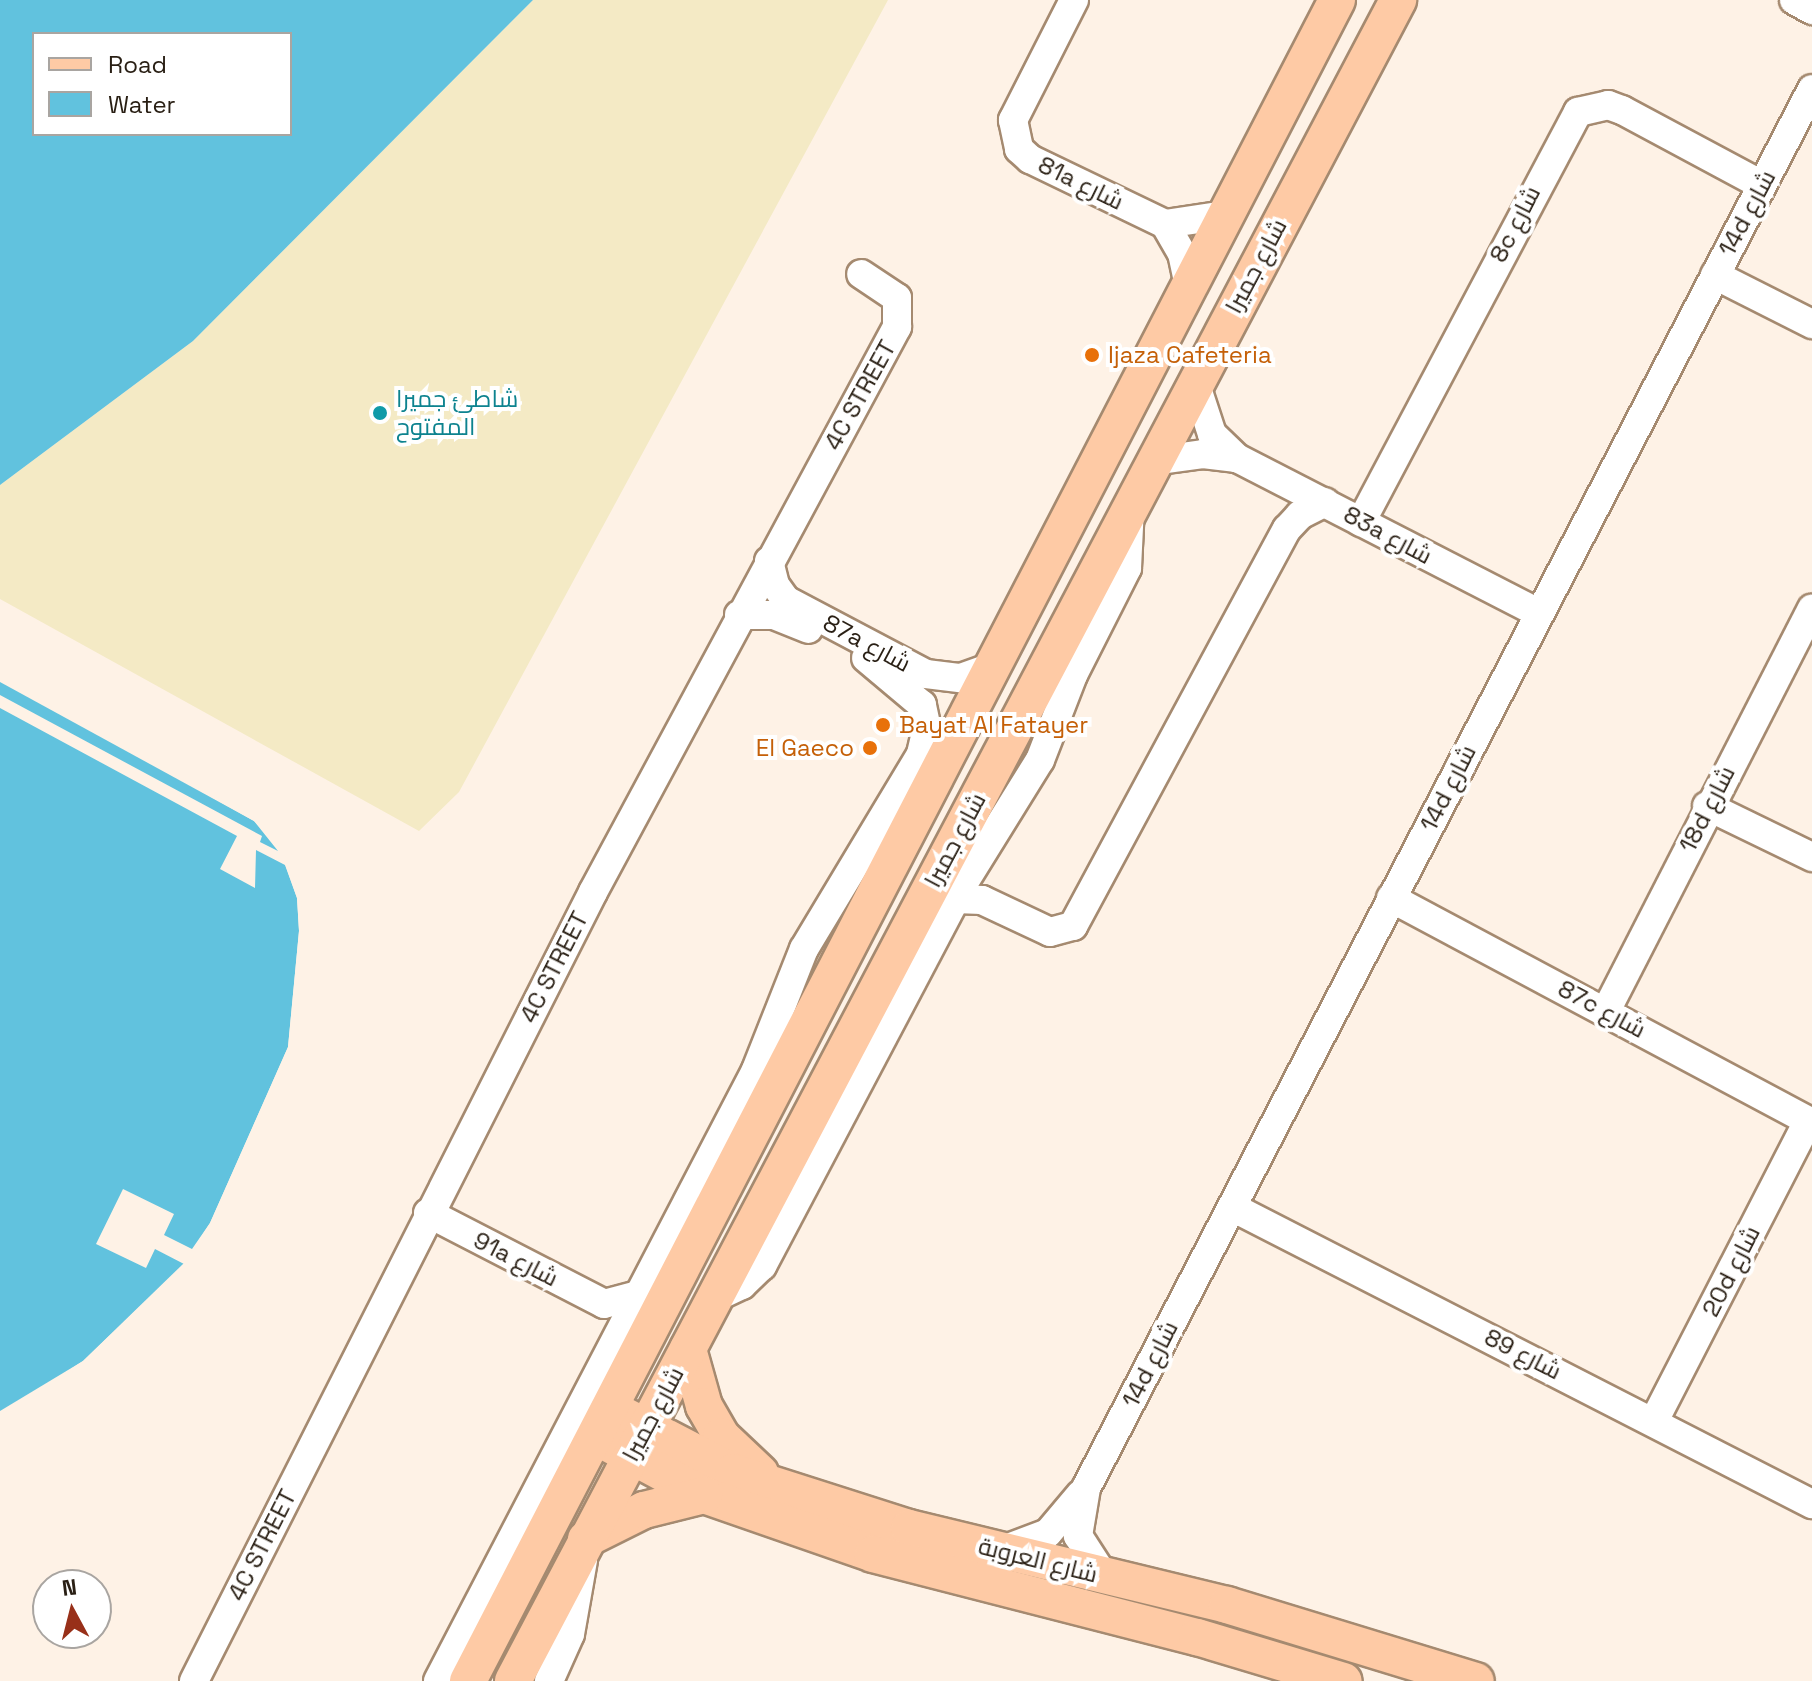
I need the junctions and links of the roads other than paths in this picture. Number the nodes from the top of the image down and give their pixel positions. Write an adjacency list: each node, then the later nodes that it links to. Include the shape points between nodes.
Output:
1 (1074, 0): 9 (street, 81a شارع, via 1018,105 1013,135 1030,159)
2 (1337, 0): 8 (main road, شارع جميرا)
3 (1398, 0): 14 (main road, شارع جميرا)
4 (1794, 0): 5 (street)
5 (1812, 10)
6 (1812, 89): 7 (street, 14d شارع)
7 (1762, 185): 11 (street, 14d شارع); 19 (street, 8c شارع, via 1622,110 1592,105 1578,112)
8 (1226, 215): 9 (street); 12 (main road, شارع جميرا)
9 (1165, 224): 12 (street, via 1182,253)
10 (861, 274): 20 (street, 4C STREET, via 890,290 900,318)
11 (1715, 275): 13 (street); 22 (street, 14d شارع)
12 (1189, 285): 25 (main road, شارع جميرا)
13 (1812, 324)
14 (1195, 382): 15 (street, 83a شارع, via 1212,434); 16 (main road, شارع جميرا)
15 (1237, 458): 16 (street, 83a شارع, via 1203,454); 17 (street, 83a شارع)
16 (1153, 461): 18 (main road, شارع جميرا)
17 (1325, 502): 19 (street, 83a شارع); 31 (street, via 1287,529 1073,926 1050,932 982,900)
18 (1130, 506): 31 (street, via 1131,554 1122,581 1073,675 1040,760); 37 (main road, شارع جميرا)
19 (1361, 522): 22 (street, 83a شارع)
20 (769, 561): 23 (street, 4C STREET); 25 (street, 87a شارع, via 775,585 786,600 926,674 961,678)
21 (1812, 609): 27 (street, 18d شارع)
22 (1538, 613): 30 (street, 14d شارع)
23 (739, 615): 24 (street, 87a شارع, via 783,618); 35 (street, 4C STREET)
24 (866, 658): 26 (street, 87a شارع, via 928,690 944,716); 28 (street, via 915,694 927,729)
25 (991, 667): 26 (main road, شارع جميرا)
26 (949, 748): 28 (main road, شارع جميرا)
27 (1707, 806): 29 (street); 32 (street, 18d شارع)
28 (886, 843): 36 (street, via 804,949 756,1070); 42 (main road, شارع جميرا)
29 (1812, 857)
30 (1391, 898): 32 (street, 87c شارع); 34 (street, 14d شارع)
31 (955, 899): 37 (street, via 762,1266 742,1285)
32 (1606, 1011): 33 (street, 87c شارع)
33 (1810, 1122): 41 (street, 20d شارع)
34 (1232, 1207): 41 (street, شارع 89); 45 (street, 14d شارع)
35 (428, 1213): 38 (street, 91a شارع); 51 (street, 4C STREET)
36 (638, 1295): 38 (street); 39 (street)
37 (714, 1298): 40 (main road, شارع جميرا)
38 (604, 1304): 39 (street)
39 (613, 1343): 52 (street)
40 (688, 1349): 43 (main road, شارع جميرا); 44 (main road, via 704,1406 721,1436 741,1460)
41 (1654, 1421): 47 (street, شارع 89)
42 (603, 1422): 43 (main road, شارع العروبة); 53 (main road, شارع جميرا)
43 (638, 1442): 44 (main road, شارع العروبة); 46 (main road, شارع العروبة); 48 (main road, شارع جميرا)
44 (781, 1488): 49 (main road, شارع العروبة)
45 (1086, 1488): 49 (street, 14d شارع, via 1048,1533); 50 (street, 14d شارع, via 1078,1536)
46 (704, 1495): 48 (main road, via 644,1510); 56 (main road, شارع العروبة, via 873,1554 1197,1637)
47 (1812, 1504)
48 (586, 1539): 54 (main road, شارع جميرا); 55 (street, via 570,1634)
49 (1000, 1551): 50 (main road, شارع العروبة)
50 (1104, 1576): 57 (main road, شارع العروبة, via 1227,1605)
51 (194, 1681)
52 (438, 1681)
53 (468, 1681)
54 (513, 1681)
55 (549, 1681)
56 (1344, 1681)
57 (1476, 1681)

